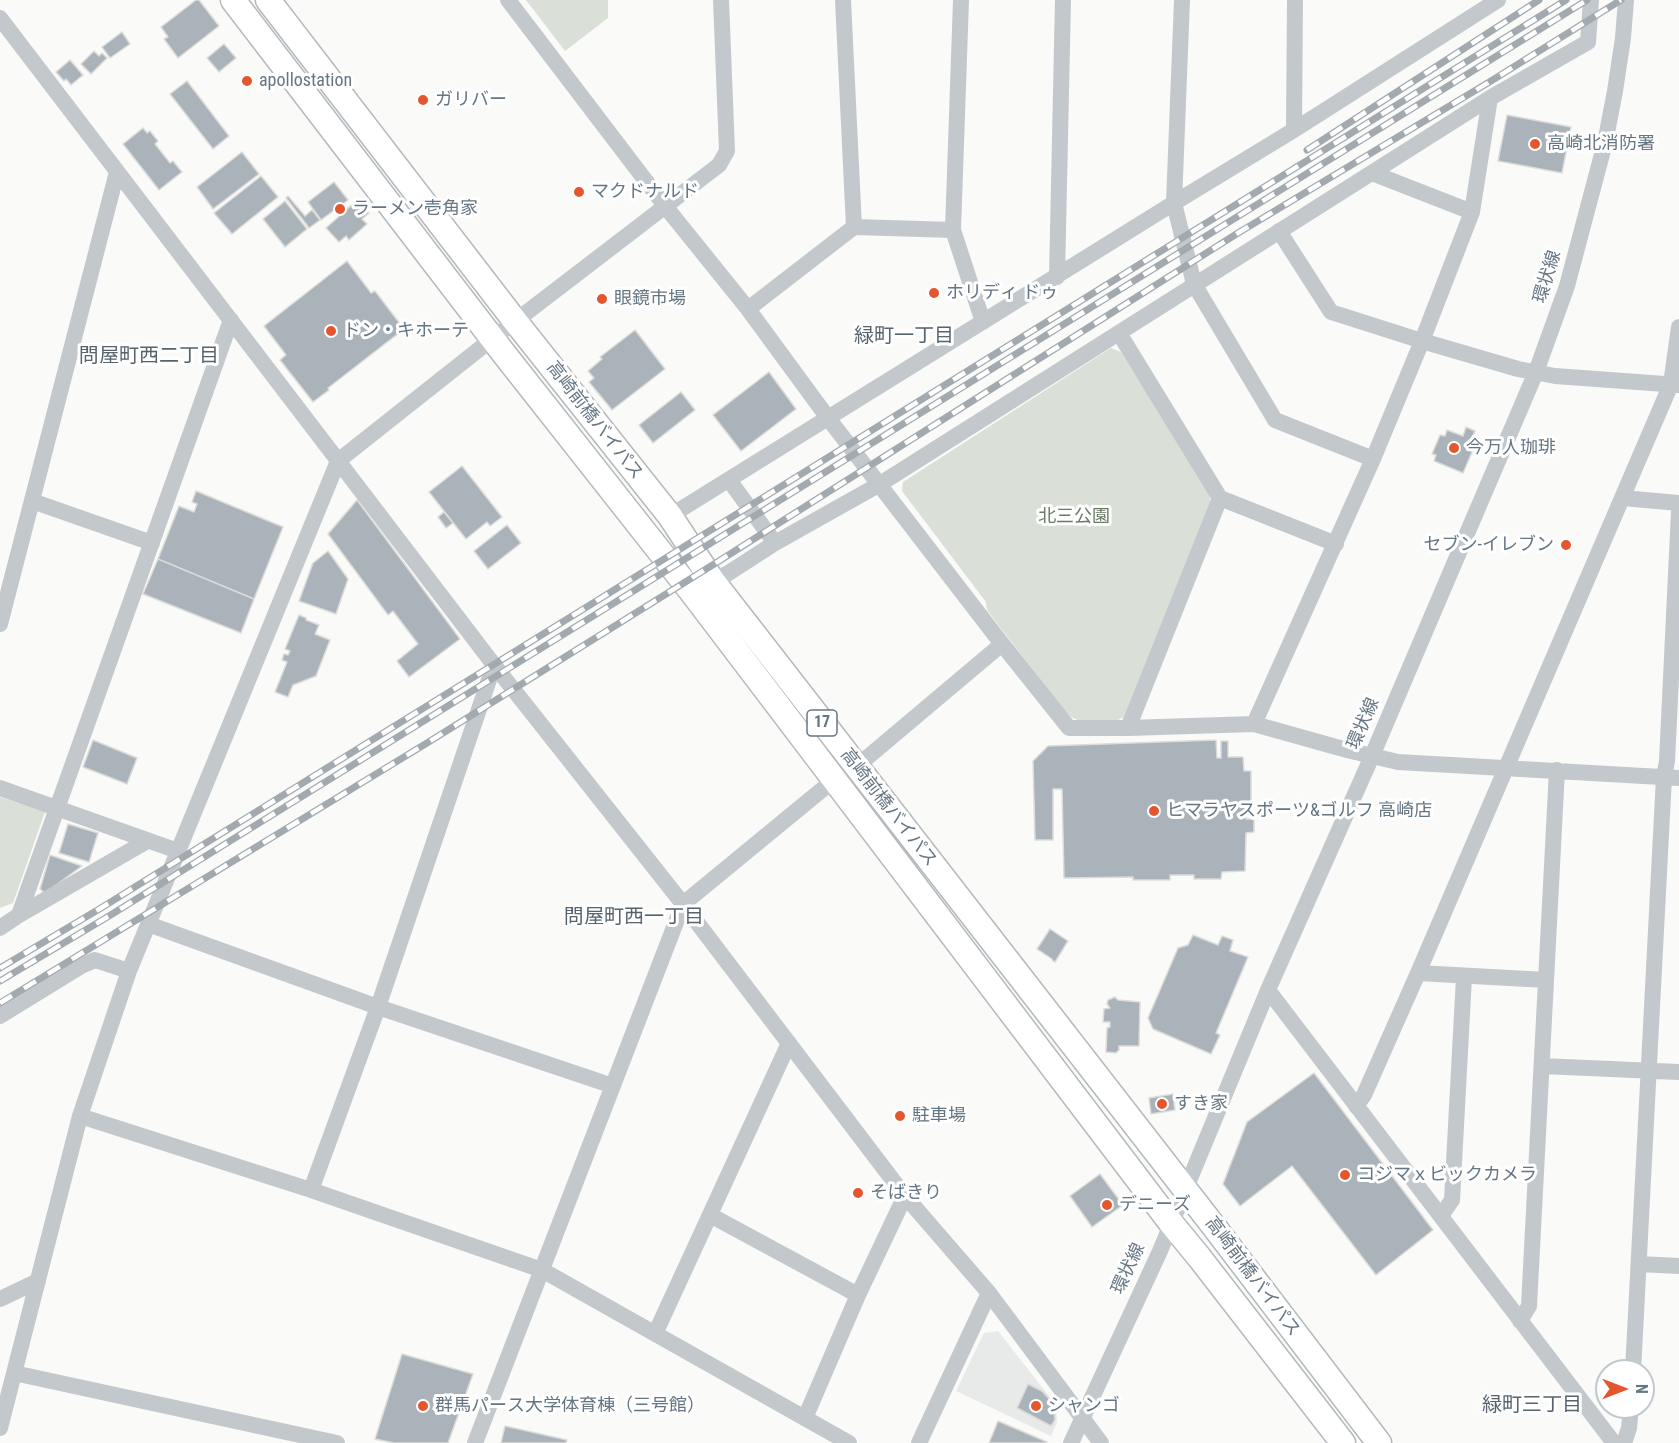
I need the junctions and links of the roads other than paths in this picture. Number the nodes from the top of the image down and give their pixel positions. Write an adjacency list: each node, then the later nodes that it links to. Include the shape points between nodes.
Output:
1 (233, 0): 32 (highway, 高崎前橋バイパス / 17)
2 (268, 0): 28 (highway, 高崎前橋バイパス / 17)
3 (508, 0): 19 (street)
4 (721, 0): 19 (street, via 726,151 719,165)
5 (843, 0): 21 (street)
6 (960, 0): 22 (street)
7 (1064, 0): 24 (street)
8 (1182, 0): 18 (street)
9 (1295, 0): 15 (street)
10 (1498, 0): 15 (street)
11 (1592, 0): 14 (street, via 1588,42)
12 (1626, 0): 34 (street, 環状線, via 1622,49 1605,143 1567,286)
13 (0, 18): 16 (street)
14 (1490, 98): 17 (street); 20 (street)
15 (1294, 130): 18 (street)
16 (117, 172): 27 (street); 43 (street)
17 (1372, 172): 20 (street); 23 (street)
18 (1174, 203): 24 (street); 25 (street)
19 (665, 206): 26 (street); 28 (street)
20 (1472, 212): 33 (street)
21 (854, 227): 22 (street); 26 (street)
22 (952, 230): 29 (street)
23 (1279, 231): 25 (street); 33 (street, via 1331,312)
24 (1057, 277): 29 (street)
25 (1194, 284): 31 (street); 37 (street, via 1275,420)
26 (748, 309): 36 (street)
27 (231, 320): 38 (street); 47 (street)
28 (515, 321): 32 (street); 46 (highway, 高崎前橋バイパス / 17)
29 (983, 322): 36 (street)
30 (1679, 327): 35 (street)
31 (1119, 333): 40 (street); 41 (street)
32 (492, 339): 38 (street); 61 (highway, 高崎前橋バイパス / 17)
33 (1422, 341): 34 (street); 37 (street)
34 (1536, 372): 35 (street); 56 (street, 環状線)
35 (1675, 384): 42 (street)
36 (828, 418): 39 (street); 40 (street)
37 (1373, 459): 49 (street)
38 (338, 461): 53 (street); 65 (street)
39 (729, 480): 46 (street); 48 (street)
40 (880, 484): 48 (street); 52 (street)
41 (1220, 498): 49 (street); 55 (street)
42 (1623, 498): 44 (street); 58 (street)
43 (32, 501): 47 (street); 51 (street)
44 (1679, 503)
45 (1679, 512): 60 (street, via 1667,761)
46 (670, 516): 50 (highway, 高崎前橋バイパス / 17)
47 (152, 543): 63 (street)
48 (775, 543): 50 (street)
49 (1336, 544): 54 (street)
50 (712, 580): 57 (highway, 高崎前橋バイパス / 17)
51 (0, 624)
52 (1002, 644): 55 (street, via 1069,728); 57 (street)
53 (494, 666): 66 (street); 75 (street)
54 (1254, 724): 55 (street); 56 (street)
55 (1128, 728)
56 (1372, 756): 58 (street, via 1398,762); 74 (street, 環状線)
57 (856, 767): 85 (highway, 高崎前橋バイパス / 17)
58 (1505, 768): 59 (street); 71 (street)
59 (1557, 770): 60 (street); 73 (street)
60 (1672, 777): 79 (street)
61 (835, 779): 66 (street); 89 (highway, 高崎前橋バイパス / 17)
62 (0, 789): 63 (street)
63 (57, 809): 64 (street); 67 (street)
64 (147, 841): 65 (street); 67 (street)
65 (178, 851): 68 (street)
66 (683, 904): 77 (street); 81 (street)
67 (19, 915): 69 (street)
68 (148, 924): 70 (street); 75 (street)
69 (0, 928)
70 (129, 971): 76 (street, via 95,960); 83 (street)
71 (1418, 974): 72 (street); 82 (street)
72 (1464, 977): 73 (street); 88 (street, via 1452,1200)
73 (1546, 980): 78 (street)
74 (1268, 990): 82 (street); 85 (street, 環状線)
75 (378, 1007): 81 (street); 84 (street)
76 (0, 1016)
77 (789, 1043): 86 (street); 87 (street)
78 (1542, 1066): 79 (street); 97 (street, via 1529,1306)
79 (1649, 1071): 80 (street); 90 (street)
80 (1679, 1072)
81 (613, 1086): 92 (street)
82 (1356, 1106): 88 (street)
83 (80, 1116): 84 (street); 93 (street)
84 (311, 1190): 92 (street)
85 (1185, 1190): 89 (street, 環状線); 112 (highway, 高崎前橋バイパス / 17)
86 (905, 1196): 94 (street); 95 (street)
87 (710, 1215): 95 (street); 98 (street)
88 (1441, 1216): 97 (street)
89 (1171, 1223): 102 (street, 環状線); 111 (highway, 高崎前橋バイパス / 17)
90 (1639, 1264): 91 (street); 99 (street)
91 (1679, 1266)
92 (542, 1270): 98 (street); 106 (street)
93 (38, 1281): 96 (street); 100 (street)
94 (989, 1293): 102 (street); 108 (street)
95 (858, 1295): 101 (street)
96 (0, 1299)
97 (1520, 1321): 113 (street)
98 (655, 1334): 101 (street)
99 (1634, 1359)
100 (14, 1373): 104 (street); 105 (street)
101 (805, 1418): 107 (street)
102 (1082, 1418): 109 (street, 環状線); 110 (street)
103 (1629, 1419): 114 (street)
104 (0, 1428)
105 (337, 1443)
106 (475, 1443)
107 (849, 1443)
108 (919, 1443)
109 (1071, 1443)
110 (1101, 1443)
111 (1342, 1443)
112 (1379, 1443)
113 (1614, 1443)
114 (1624, 1443)

